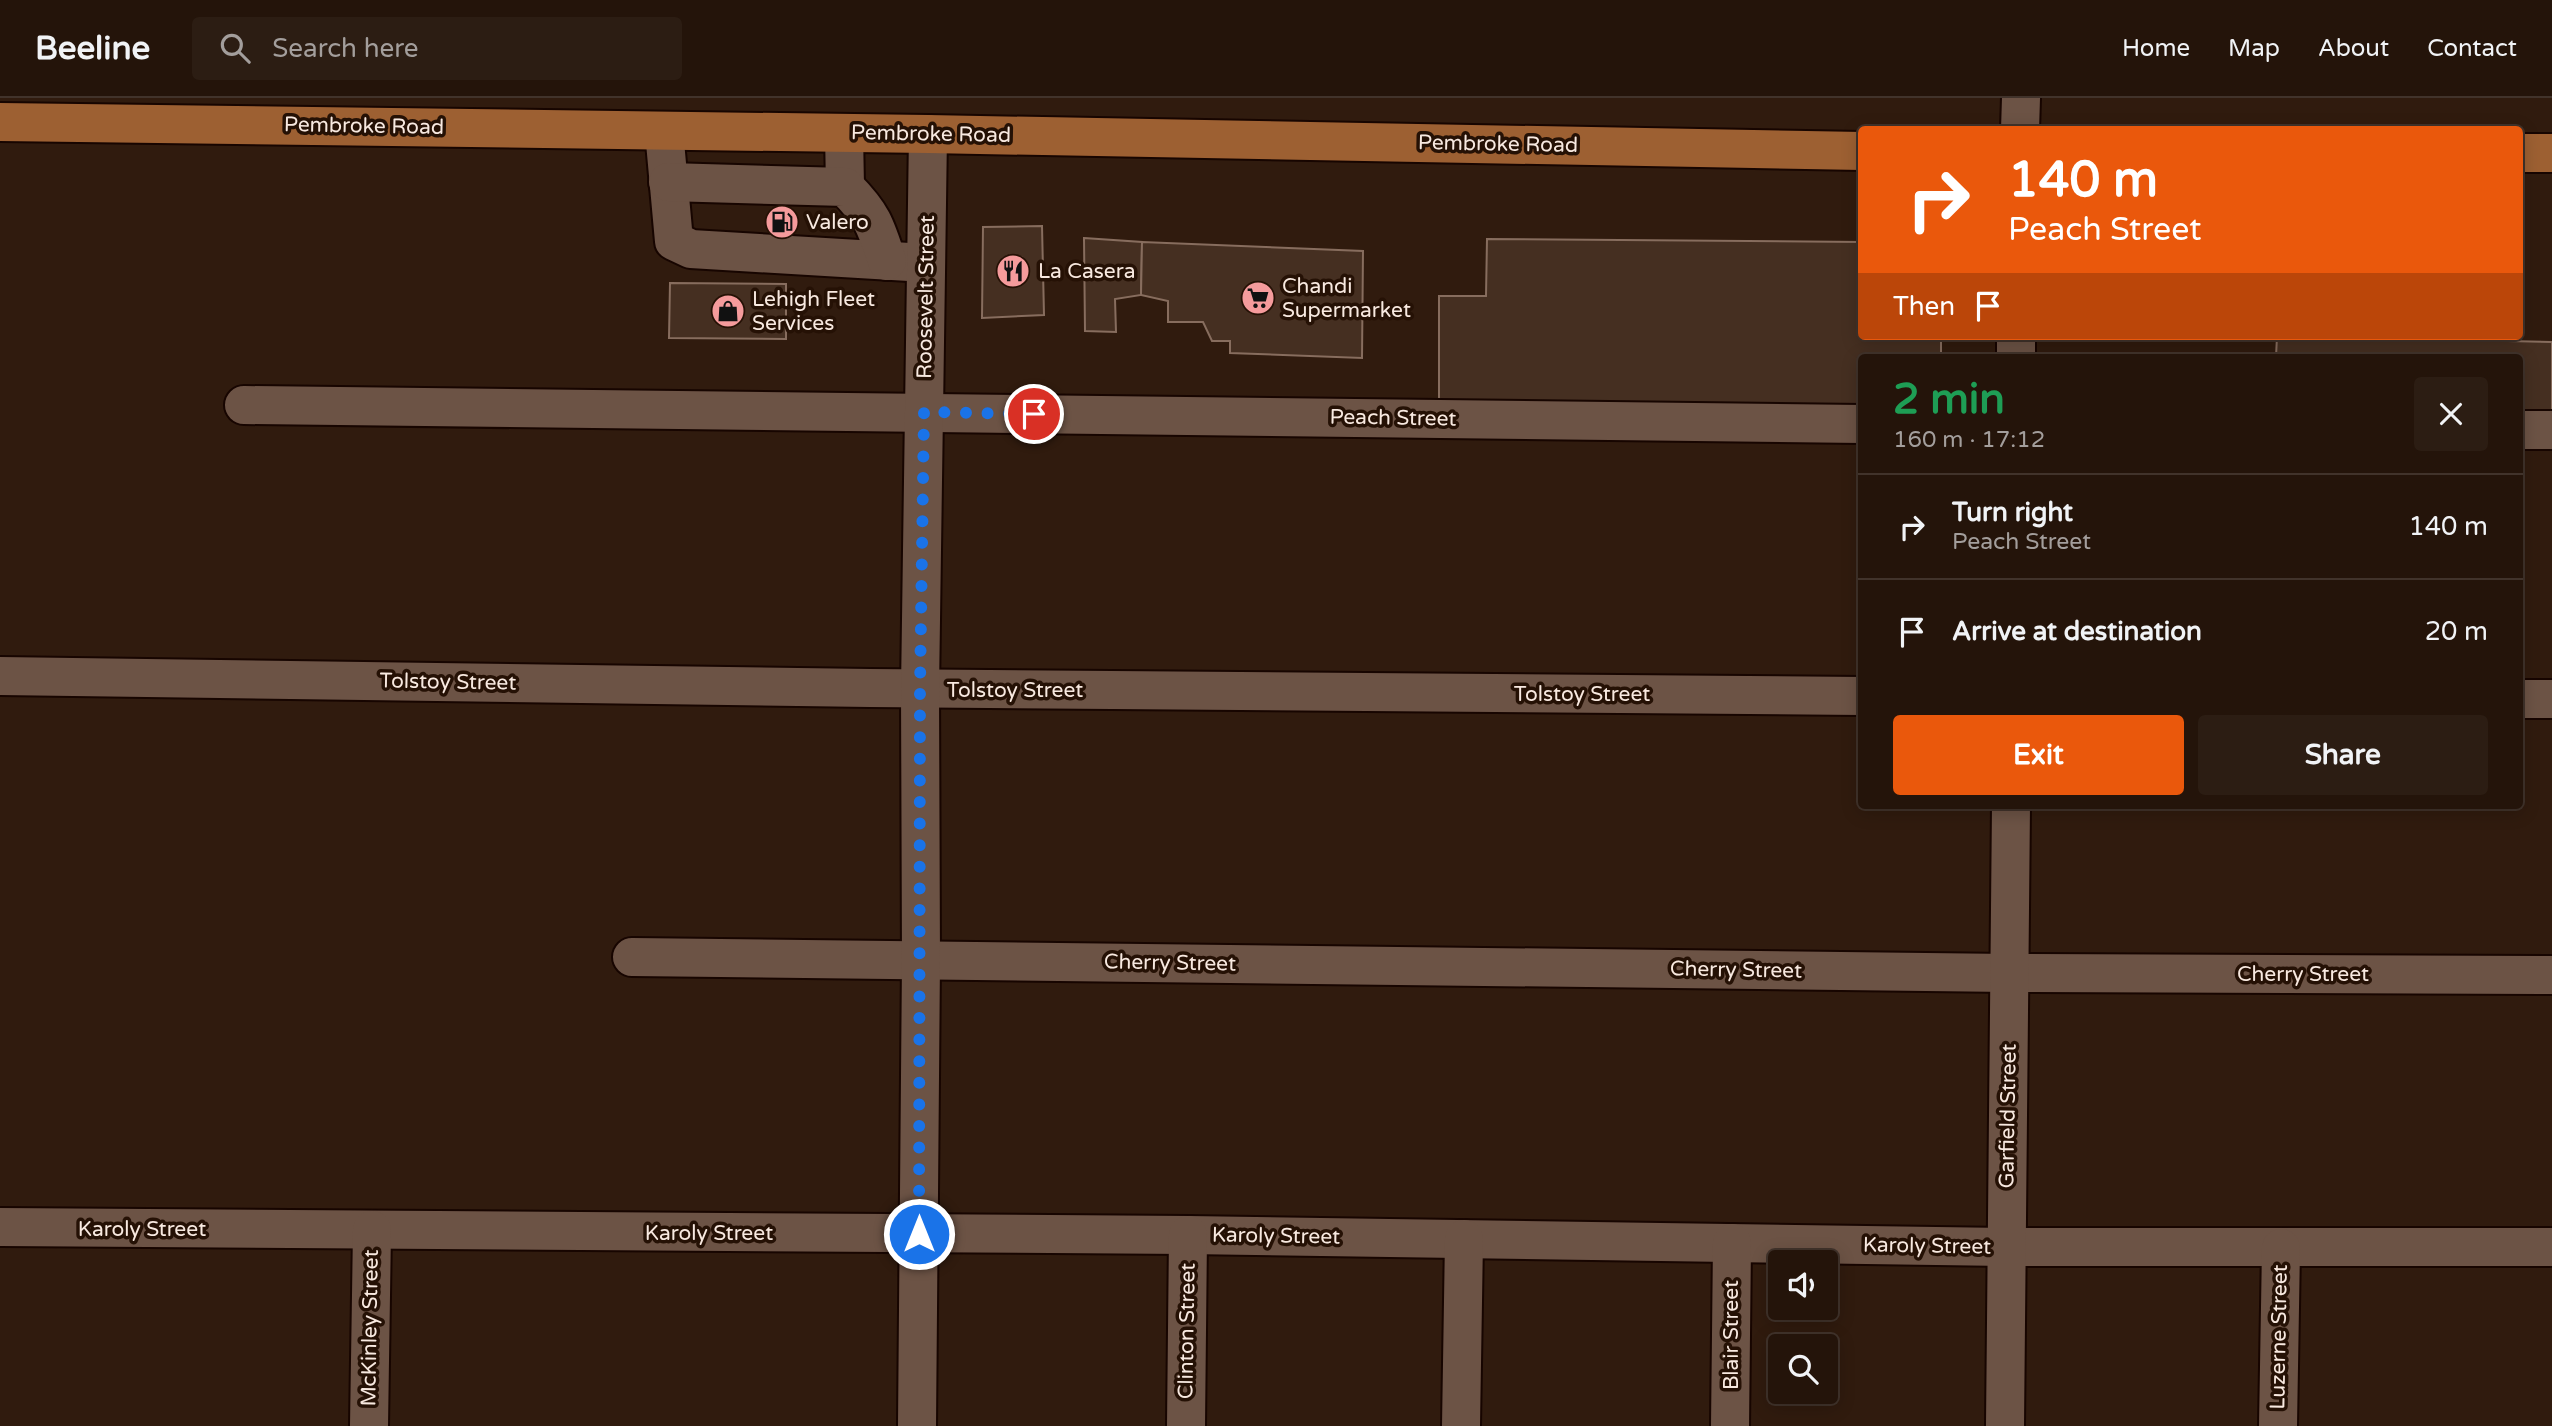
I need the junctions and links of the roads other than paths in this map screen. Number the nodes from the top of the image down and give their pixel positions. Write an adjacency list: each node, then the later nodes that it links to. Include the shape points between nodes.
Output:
1 (2021, 98): 3 (street)
2 (0, 122): 4 (main road, Pembroke Road)
3 (2020, 126)
4 (664, 131): 5 (main road, Pembroke Road); 10 (street)
5 (844, 133): 6 (main road, Pembroke Road); 11 (street)
6 (929, 134): 7 (main road, Pembroke Road); 13 (street, Roosevelt Street)
7 (1858, 150)
8 (2523, 153): 9 (main road)
9 (2552, 153)
10 (668, 182): 11 (street); 12 (street, via 674,240 691,249)
11 (845, 187): 12 (street, via 876,224)
12 (887, 261): 13 (street)
13 (926, 263): 15 (street, Roosevelt Street)
14 (244, 405): 15 (street, Peach Street)
15 (924, 412): 16 (street, Peach Street); 20 (street, Roosevelt Street)
16 (1858, 424)
17 (2523, 430): 18 (street)
18 (2552, 430)
19 (0, 676): 20 (street, Tolstoy Street)
20 (920, 689): 21 (street, Tolstoy Street); 26 (street, Roosevelt Street)
21 (1858, 696)
22 (2523, 699): 23 (street)
23 (2552, 699)
24 (2011, 809): 27 (street, Garfield Street)
25 (632, 957): 26 (street, Cherry Street)
26 (921, 960): 27 (street, Cherry Street); 31 (street, Roosevelt Street)
27 (2010, 973): 28 (street, Cherry Street); 35 (street, Garfield Street)
28 (2552, 975)
29 (0, 1227): 30 (street, Karoly Street)
30 (372, 1230): 31 (street, Karoly Street); 38 (street, McKinley Street)
31 (919, 1234): 32 (street, Karoly Street); 39 (street, Roosevelt Street)
32 (1188, 1235): 33 (street, Karoly Street); 40 (street, Clinton Street)
33 (1464, 1239): 34 (street, Karoly Street); 41 (street)
34 (1732, 1243): 35 (street, Karoly Street); 42 (street, Blair Street)
35 (2006, 1247): 37 (street, Karoly Street); 43 (street, Garfield Street)
36 (2552, 1247): 37 (street, Karoly Street)
37 (2281, 1248): 44 (street, Luzerne Street)
38 (369, 1426)
39 (917, 1426)
40 (1186, 1426)
41 (1461, 1426)
42 (1730, 1426)
43 (2005, 1426)
44 (2278, 1426)

